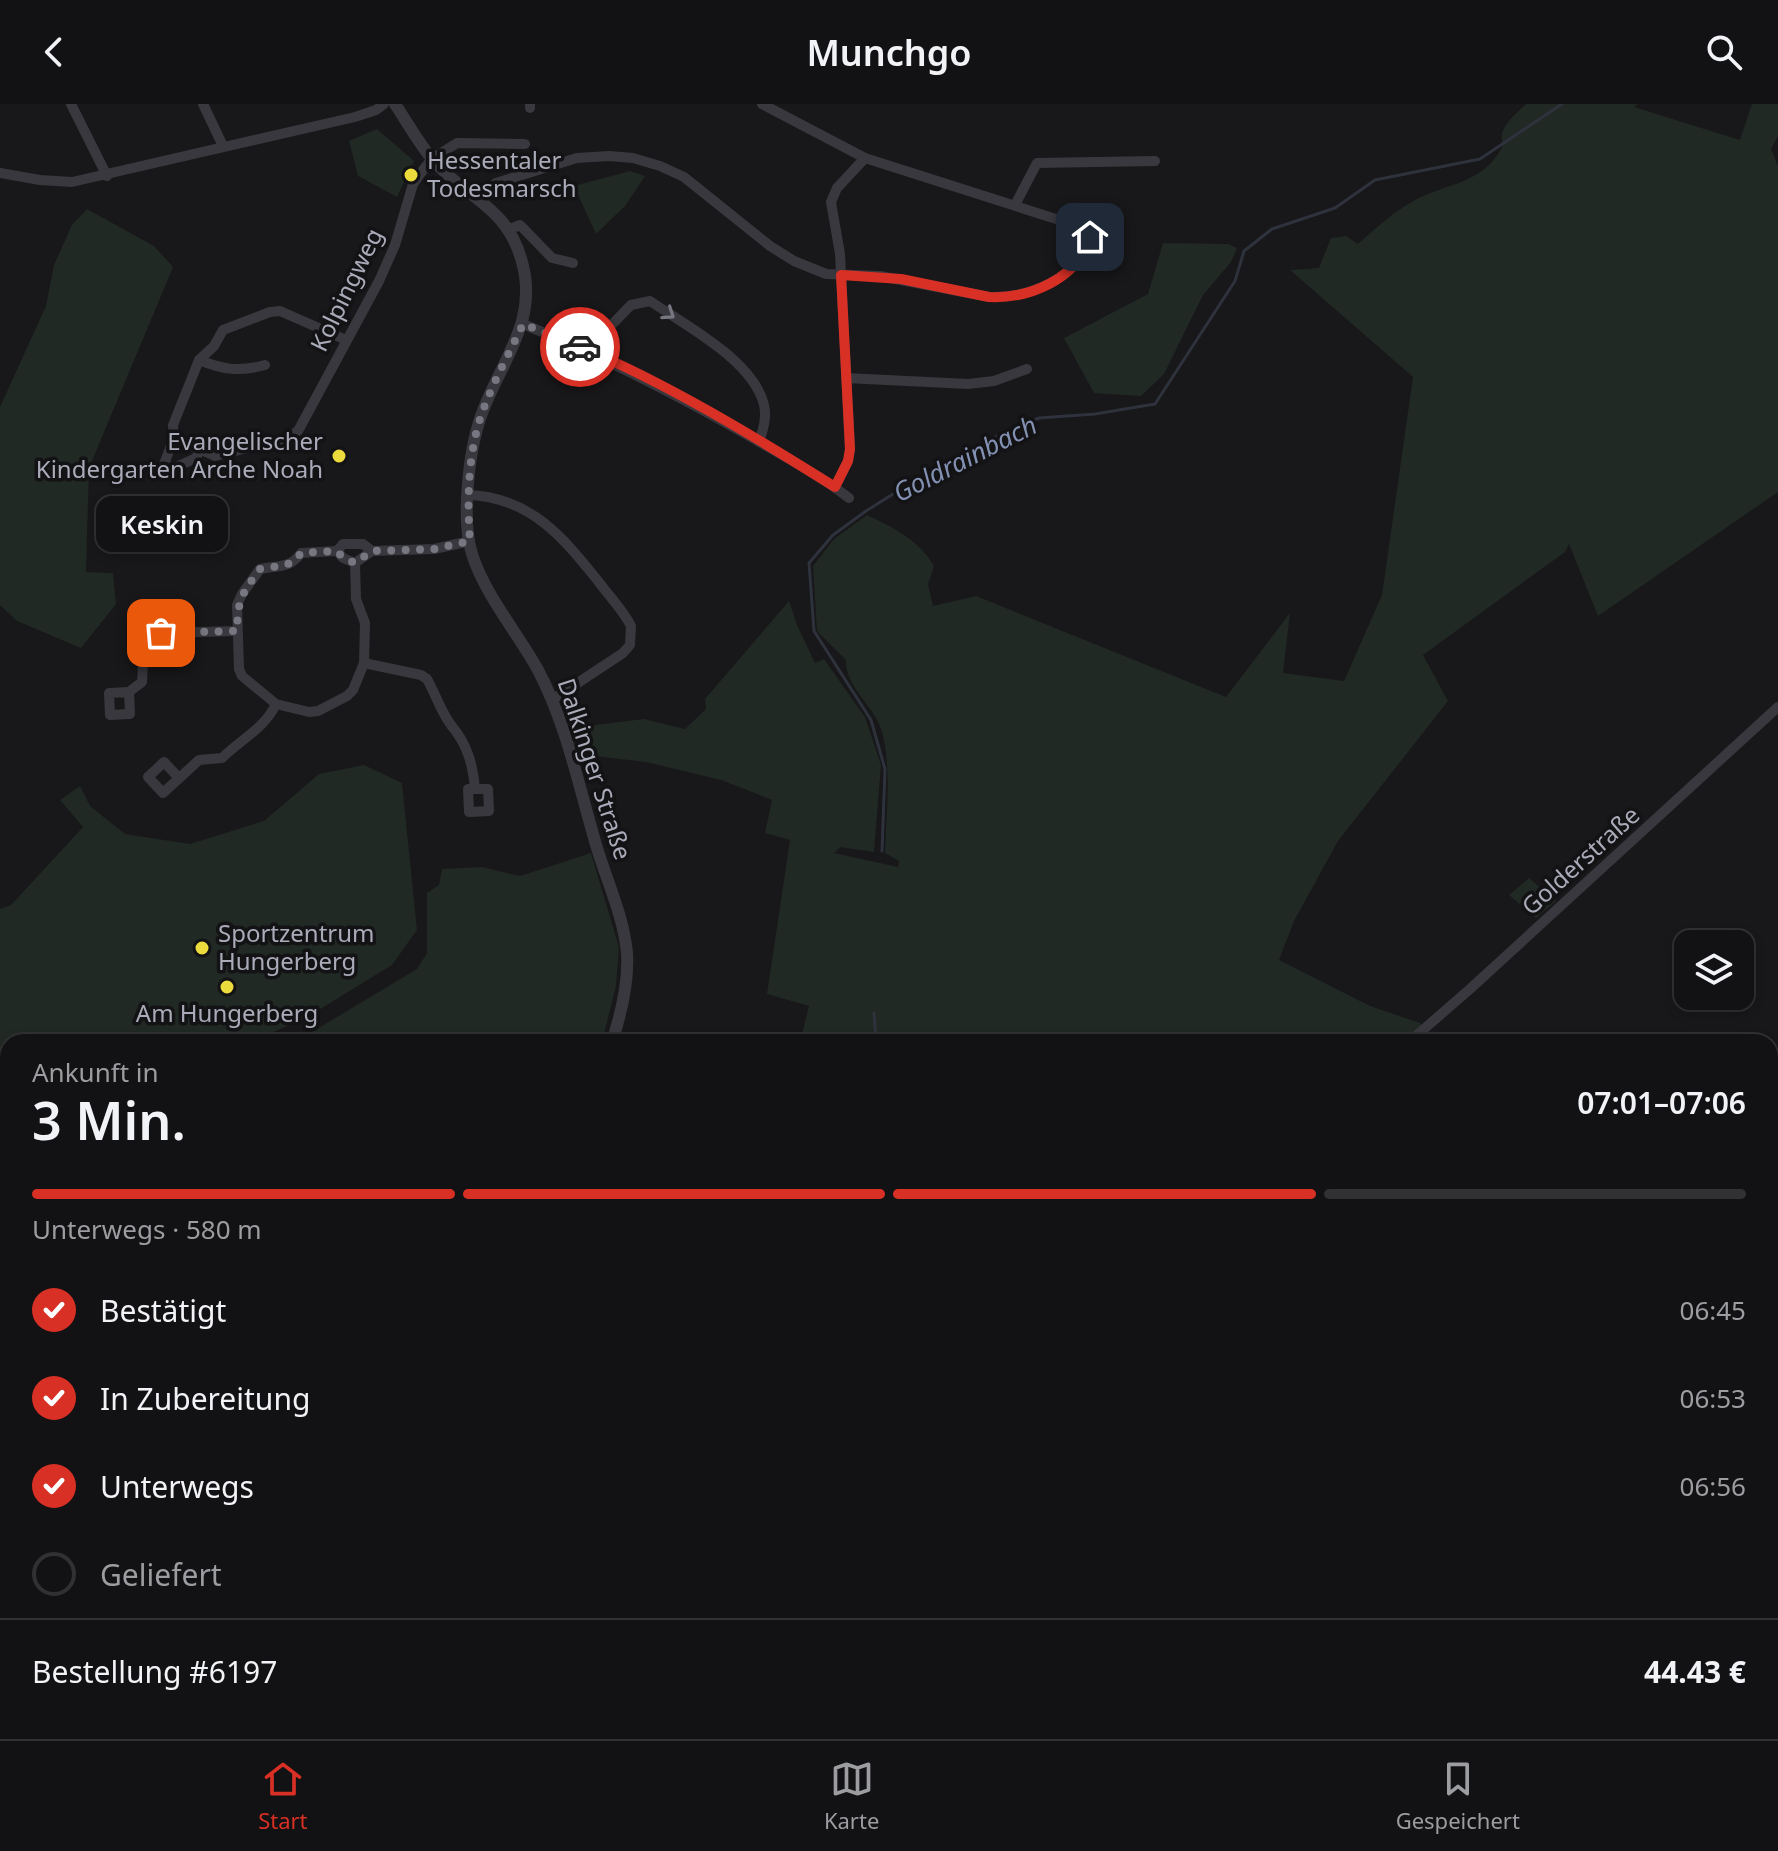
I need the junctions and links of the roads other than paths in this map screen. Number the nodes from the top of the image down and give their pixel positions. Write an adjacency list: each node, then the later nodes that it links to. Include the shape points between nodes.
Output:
1 (71, 104): 12 (street)
2 (203, 104): 7 (street)
3 (384, 104): 7 (street, via 355,117)
4 (395, 104): 9 (street, Dalkinger Straße)
5 (762, 104): 8 (street)
6 (525, 144): 9 (street, via 457,143)
7 (223, 146): 12 (street)
8 (865, 158): 14 (street); 17 (street, via 831,202)
9 (432, 159): 13 (street, Dalkinger Straße); 19 (street, Kolpingweg, via 413,184 395,245)
10 (1155, 161): 14 (street, via 1037,163)
11 (0, 173): 12 (street, via 72,182)
12 (107, 176)
13 (479, 199): 15 (street, Dalkinger Straße); 17 (street, via 496,183 554,164 577,158 633,158 684,177 794,261)
14 (1015, 205): 17 (street, via 1078,226 1090,237 1071,267 1032,292 989,297 880,276)
15 (510, 229): 16 (street, via 520,225 552,258); 18 (street, Dalkinger Straße, via 524,266)
16 (573, 263)
17 (841, 275): 24 (street)
18 (523, 324): 20 (street); 29 (street, Dalkinger Straße, via 481,416)
19 (346, 340): 21 (street, via 280,311 270,312 223,330); 27 (street, Kolpingweg, via 298,431 215,456)
20 (587, 350): 26 (street); 26 (street, one-way to 26, via 631,305 650,301 719,348 752,382 765,408)
21 (199, 360): 22 (street, via 230,371); 25 (street, via 173,425)
22 (265, 365)
23 (1027, 369): 24 (street, via 968,384)
24 (846, 378): 28 (street, via 850,449)
25 (174, 438): 27 (street, Kolpingweg); 27 (street, Kolpingweg, via 164,464 174,468 196,458)
26 (759, 442): 28 (street)
27 (200, 449)
28 (835, 487): 30 (street)
29 (468, 495): 31 (street, Dalkinger Straße); 38 (street, via 540,517 631,626 630,645 623,653)
30 (849, 498)
31 (470, 541): 33 (street, via 434,549); 38 (street, Dalkinger Straße, via 498,605)
32 (337, 551): 33 (street, via 343,544 363,544); 34 (street); 35 (street, via 301,553 288,566 260,569 237,605)
33 (372, 551): 34 (street)
34 (355, 563): 36 (street, via 356,599 365,623)
35 (237, 631): 37 (street, via 161,633 144,649 142,682); 39 (street, via 242,676)
36 (364, 663): 39 (street, via 353,690 318,711); 42 (street, via 427,679 473,763)
37 (129, 692)
38 (552, 700): 43 (street, Dalkinger Straße, via 623,930 627,952)
39 (276, 704): 41 (street, via 251,735 222,758 199,760)
40 (1778, 707): 44 (street, Golderstraße)
41 (179, 778)
42 (475, 789)
43 (614, 1034)
44 (1418, 1034)

